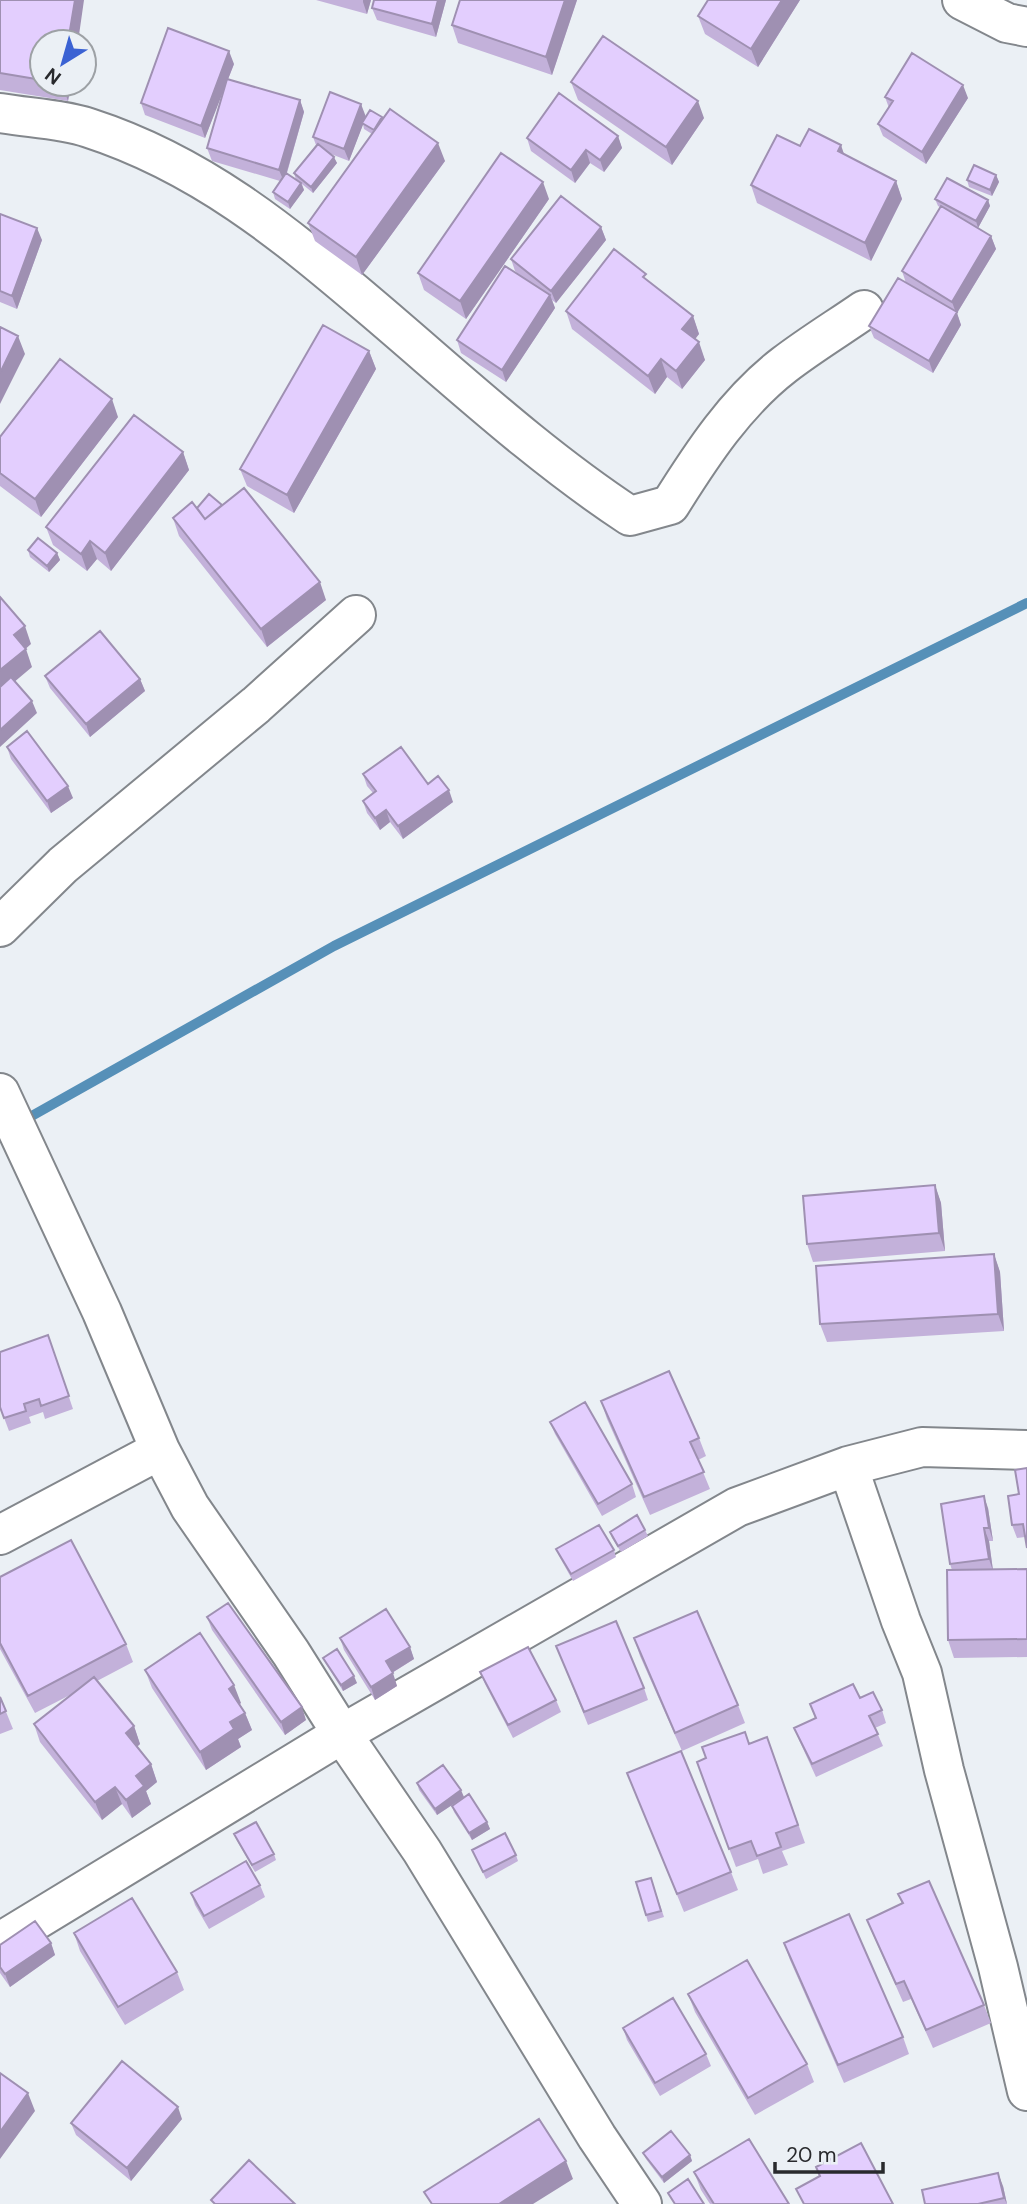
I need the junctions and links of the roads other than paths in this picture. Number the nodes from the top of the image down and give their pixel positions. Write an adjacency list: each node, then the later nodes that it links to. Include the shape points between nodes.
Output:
1 (962, 0): 2 (street, via 1007,23)
2 (1027, 27)
3 (0, 113): 4 (street, via 88,127 180,165 238,200 304,249 532,445 630,516 670,505 706,447 754,392 784,365)
4 (864, 310)
5 (356, 615): 6 (street, via 256,705 63,865)
6 (0, 927)
7 (2, 1098): 8 (street, via 102,1312)
8 (160, 1450): 11 (street); 12 (street, via 190,1507)
9 (1027, 1450): 10 (street, via 922,1447)
10 (848, 1466): 12 (street, via 737,1507); 14 (street, via 922,1673)
11 (0, 1535)
12 (342, 1734): 13 (street); 15 (street, via 422,1851)
13 (0, 1942)
14 (1027, 2091)
15 (642, 2204)

